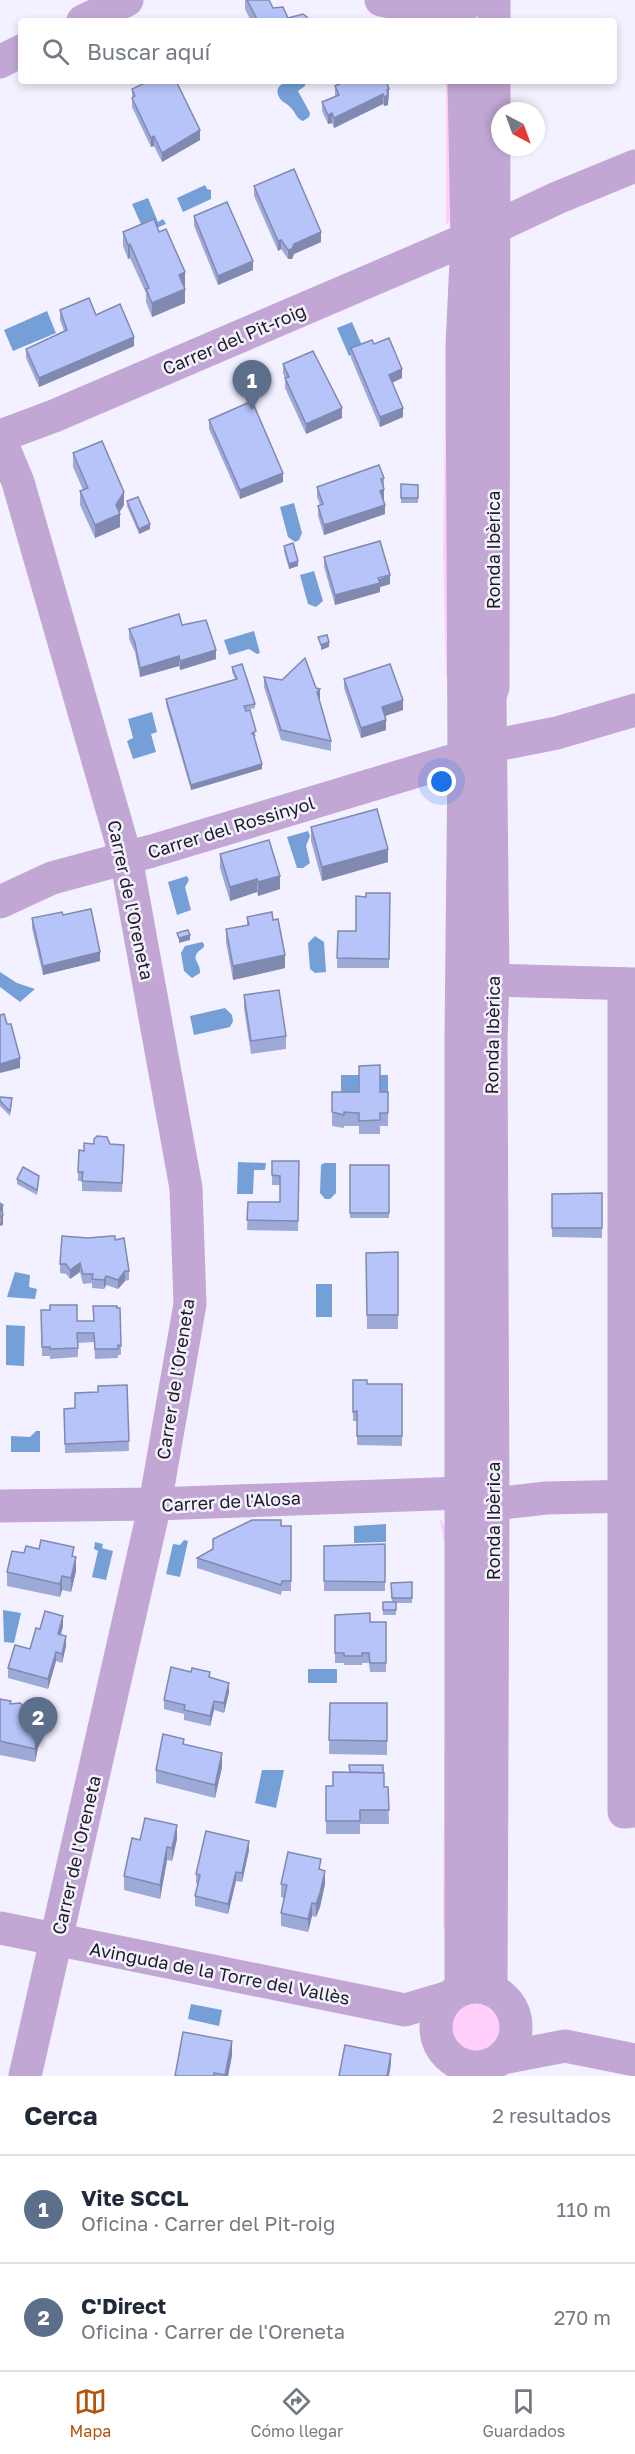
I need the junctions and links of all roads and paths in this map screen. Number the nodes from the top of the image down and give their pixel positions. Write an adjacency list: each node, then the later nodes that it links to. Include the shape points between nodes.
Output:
1 (127, 0): 4 (street)
2 (381, 0): 3 (street, via 426,9)
3 (472, 7): 5 (street)
4 (89, 18)
5 (489, 18)
6 (18, 53): 7 (street)
7 (0, 62)
8 (465, 84): 11 (street, Ronda Ibèrica)
9 (494, 84): 11 (street, Ronda Ibèrica)
10 (635, 166): 11 (street, Carrer del Pit-roig)
11 (480, 233): 12 (street, Carrer del Pit-roig); 14 (street, Ronda Ibèrica)
12 (0, 438): 15 (street, Carrer de l'Oreneta, via 18,482)
13 (635, 710): 14 (street, Carrer del Rossinyol)
14 (478, 751): 15 (street, Carrer del Rossinyol); 17 (street, Ronda Ibèrica); 19 (street, Ronda Ibèrica, via 460,1074)
15 (126, 858): 16 (street, Carrer del Rossinyol, via 52,878); 21 (street, Carrer de l'Oreneta, via 186,1188 190,1304)
16 (0, 902)
17 (493, 980): 18 (street); 22 (street, Ronda Ibèrica)
18 (629, 984): 20 (street)
19 (462, 1493): 21 (street, Carrer de l'Alosa); 27 (street, Ronda Ibèrica)
20 (629, 1497): 22 (street, via 546,1498); 24 (street)
21 (155, 1504): 23 (street, Carrer de l'Alosa); 26 (street, Carrer de l'Oreneta)
22 (493, 1504): 27 (street, Ronda Ibèrica)
23 (0, 1506)
24 (629, 1811)
25 (0, 1928): 26 (street, Avinguda de la Torre del Vallès)
26 (57, 1940): 28 (street, Avinguda de la Torre del Vallès); 35 (street, Carrer de l'Oreneta)
27 (467, 1992): 28 (street, Avinguda de la Torre del Vallès); 29 (street, via 508,2002); 30 (street, Ronda Ibèrica, via 441,2008 436,2021)
28 (405, 2010): 30 (street, Avinguda de la Torre del Vallès)
29 (516, 2021): 31 (street); 33 (street, via 511,2048)
30 (437, 2035): 34 (street, via 443,2051)
31 (565, 2046): 32 (street); 33 (street)
32 (635, 2060)
33 (498, 2065): 34 (street)
34 (458, 2069)
35 (25, 2076)

